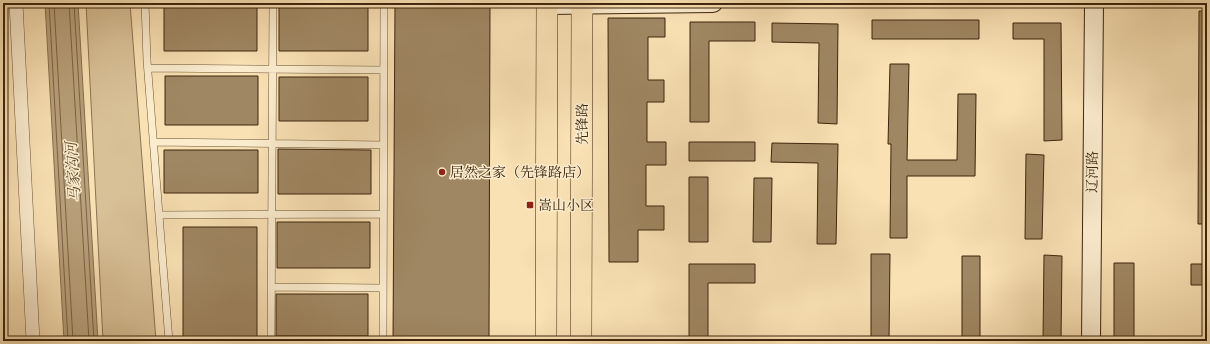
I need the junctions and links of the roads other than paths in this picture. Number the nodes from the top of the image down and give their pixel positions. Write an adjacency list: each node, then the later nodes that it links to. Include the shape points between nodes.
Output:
1 (16, 3): 21 (street)
2 (145, 3): 10 (lane)
3 (273, 3): 11 (lane)
4 (384, 3): 12 (lane)
5 (713, 3): 9 (main road)
6 (1083, 3): 27 (main road, 辽河路)
7 (1094, 3): 28 (main road, 辽河路)
8 (547, 4): 9 (main road); 25 (main road)
9 (582, 4): 26 (main road, 先锋路)
10 (148, 68): 11 (lane); 13 (lane)
11 (272, 68): 12 (lane); 14 (lane)
12 (384, 70): 15 (lane)
13 (154, 142): 14 (lane); 18 (lane)
14 (272, 144): 15 (lane); 16 (lane)
15 (384, 145): 17 (lane)
16 (272, 214): 17 (lane); 18 (lane); 19 (lane)
17 (383, 214): 20 (lane)
18 (159, 215): 22 (lane)
19 (271, 287): 20 (lane); 23 (lane)
20 (383, 288): 24 (lane)
21 (33, 341)
22 (169, 341)
23 (271, 341)
24 (383, 341)
25 (546, 341)
26 (582, 341)
27 (1082, 341)
28 (1091, 341)

